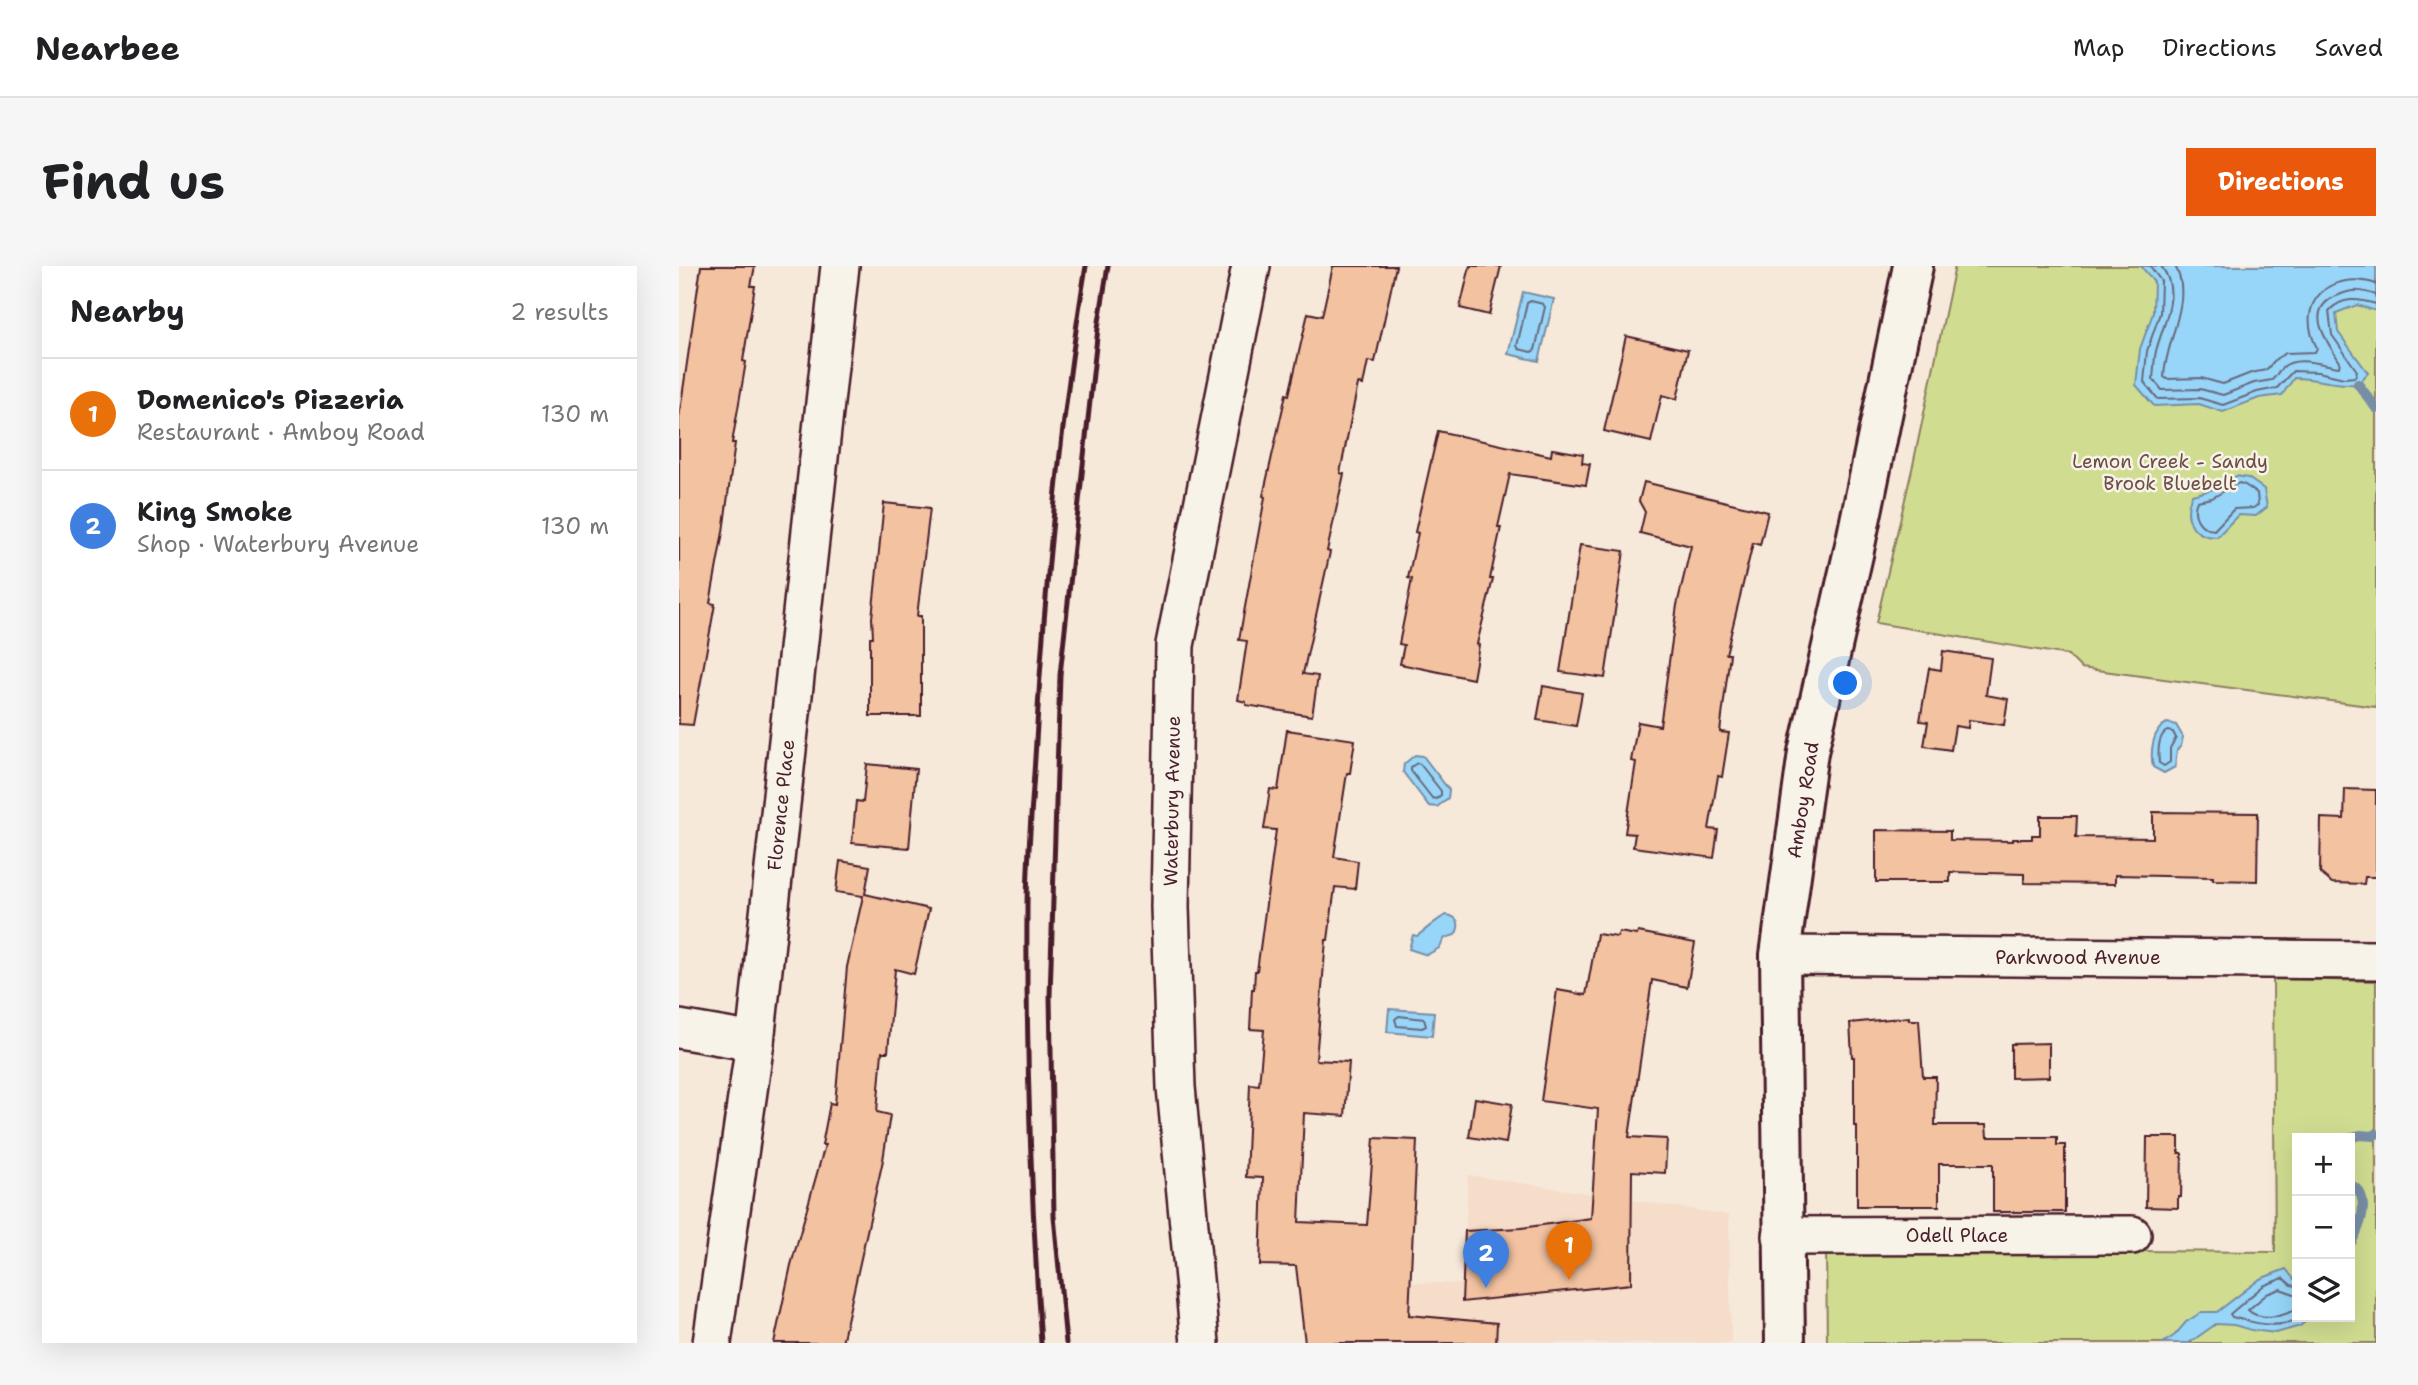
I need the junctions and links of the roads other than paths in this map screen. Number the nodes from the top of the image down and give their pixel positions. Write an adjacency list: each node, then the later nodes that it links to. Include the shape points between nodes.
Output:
1 (840, 266): 7 (street, Florence Place)
2 (1251, 266): 11 (street, Waterbury Avenue, via 1175,646 1170,907 1176,1087)
3 (1913, 266): 4 (main road, Amboy Road, via 1808,752)
4 (1780, 956): 5 (street, Parkwood Avenue); 9 (main road, Amboy Road)
5 (2376, 960)
6 (679, 1029): 7 (street)
7 (755, 1042): 10 (street, Florence Place)
8 (2132, 1234): 9 (street, Odell Place)
9 (1782, 1236): 12 (main road, Amboy Road)
10 (712, 1343)
11 (1201, 1343)
12 (1785, 1343)

